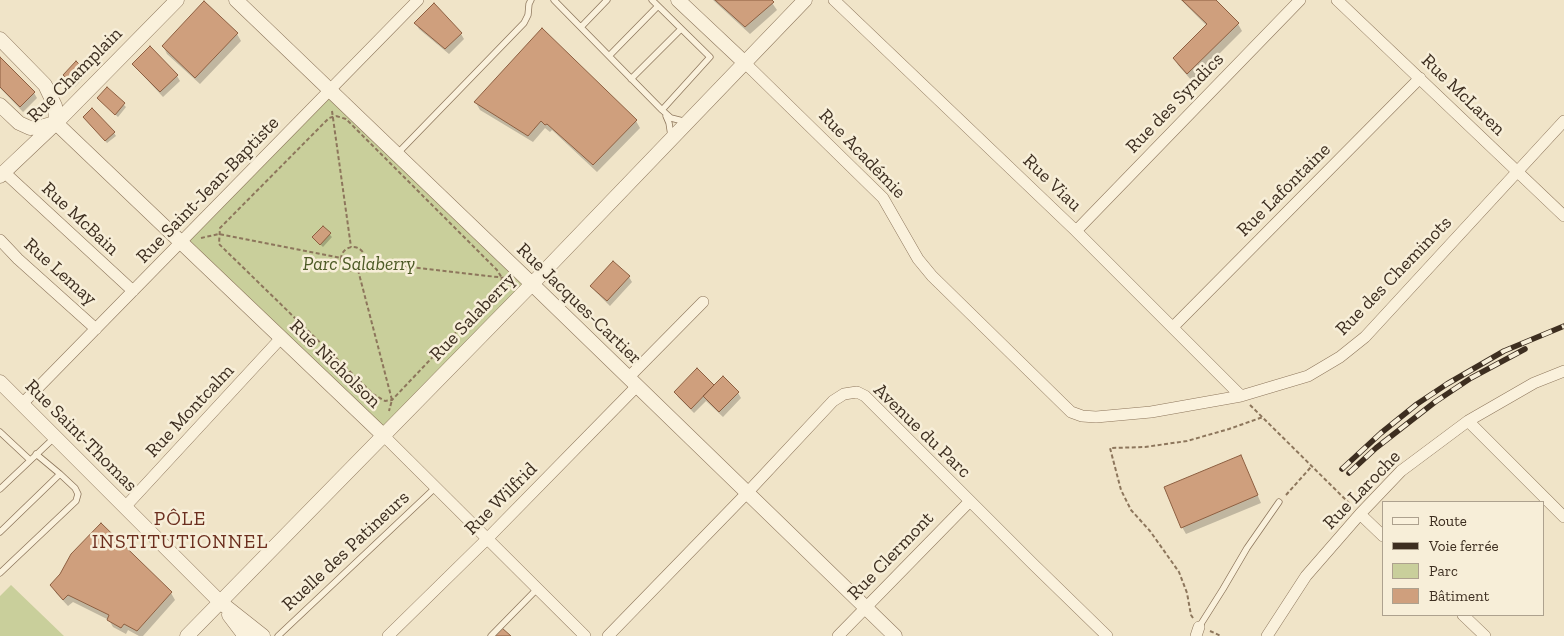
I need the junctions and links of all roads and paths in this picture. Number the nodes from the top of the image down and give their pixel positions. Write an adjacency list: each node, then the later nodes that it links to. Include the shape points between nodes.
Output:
1 (176, 0): 27 (street, Rue Champlain)
2 (236, 0): 21 (street, Rue Jacques-Cartier)
3 (418, 0): 21 (street, Rue Saint-Jean-Baptiste)
4 (531, 0): 29 (lane, via 524,23)
5 (554, 0): 14 (lane)
6 (607, 0): 14 (lane)
7 (652, 0): 13 (lane)
8 (678, 0): 18 (street, Rue Académie)
9 (805, 0): 18 (street, Rue Salaberry)
10 (834, 0): 33 (street, Rue Viau)
11 (1300, 0): 33 (street, Rue des Syndics)
12 (1337, 0): 19 (street, Rue McLaren)
13 (658, 6): 15 (lane); 17 (lane)
14 (581, 28): 17 (lane)
15 (682, 29): 20 (lane); 23 (lane, via 710,57)
16 (0, 39): 27 (street, via 45,85 55,106)
17 (609, 56): 20 (lane)
18 (745, 63): 26 (street, Rue Salaberry); 54 (street, Rue Académie, via 884,198 918,259 932,276 1071,412)
19 (1420, 78): 30 (street, Rue McLaren); 45 (street, Rue Lafontaine)
20 (631, 79): 23 (lane)
21 (330, 90): 29 (street, Rue Jacques-Cartier); 36 (street, Rue Saint-Jean-Baptiste)
22 (0, 105): 27 (street, via 19,123 30,128)
23 (662, 110): 26 (lane, via 671,118); 28 (lane, via 669,123)
24 (332, 117): 34 (path, via 220,228); 37 (path); 41 (path, via 346,119 498,270)
25 (1564, 121): 30 (street, Rue des Cheminots)
26 (688, 122): 28 (street, Rue Salaberry)
27 (56, 123): 31 (street, Rue Champlain); 36 (street, Rue Nicholson)
28 (671, 139): 42 (street, Rue Salaberry)
29 (397, 154): 42 (street, Rue Jacques-Cartier)
30 (1517, 171): 32 (street, Rue McLaren); 51 (street, Rue des Cheminots, via 1365,337 1308,376)
31 (2, 174): 43 (street, Rue McBain)
32 (1564, 216)
33 (1076, 231): 45 (street, Rue Viau)
34 (219, 234): 38 (path); 52 (path, via 219,244 373,394 385,401)
35 (0, 240): 46 (street, Rue Lemay)
36 (181, 242): 43 (street, Rue Saint-Jean-Baptiste); 47 (street, Rue Nicholson)
37 (351, 247): 38 (path); 39 (path, via 362,251)
38 (341, 258): 40 (path, via 347,270)
39 (365, 262): 40 (path); 41 (path)
40 (358, 270): 52 (path)
41 (502, 278): 52 (path, via 500,286)
42 (532, 284): 50 (street, Rue Jacques-Cartier); 58 (street, Rue Salaberry)
43 (133, 291): 46 (street, Rue Saint-Jean-Baptiste)
44 (703, 302): 50 (street, Rue Wilfrid)
45 (1173, 327): 51 (street, Rue Viau)
46 (96, 329): 53 (street, Rue Saint-Jean-Baptiste)
47 (281, 338): 58 (street, Rue Nicholson); 69 (street, Rue Montcalm)
48 (1564, 371): 56 (street, Rue Laroche, via 1534,383)
49 (0, 382): 53 (street, Rue Saint-Thomas)
50 (633, 382): 66 (street, Rue Jacques-Cartier); 74 (street, Rue Wilfrid)
51 (1241, 396): 54 (street, Rue des Cheminots, via 1151,412); 55 (path)
52 (392, 400): 58 (path)
53 (22, 404): 59 (street, Rue Saint-Thomas)
54 (1096, 417)
55 (1263, 417): 62 (path); 80 (path, via 1187,441 1110,448 1121,490 1131,510 1179,572)
56 (1468, 421): 70 (street, Rue Laroche, via 1401,471); 71 (street)
57 (0, 432): 61 (lane)
58 (383, 435): 64 (street, Rue Nicholson); 77 (street, Rue Salaberry)
59 (55, 437): 60 (lane); 69 (street, Rue Saint-Thomas)
60 (36, 454): 61 (lane); 63 (lane)
61 (30, 460): 65 (lane)
62 (1311, 467): 68 (path); 70 (path)
63 (60, 474): 72 (lane); 75 (lane, via 75,488 78,494 76,501)
64 (436, 487): 74 (street, Rue Nicholson); 84 (lane, Ruelle des Patineurs)
65 (0, 489)
66 (747, 493): 67 (street, Avenue du Parc, via 833,401 844,394 857,392 865,396); 78 (street, Rue Jacques-Cartier); 88 (street, Avenue du Parc)
67 (970, 500): 78 (street, Rue Clermont); 91 (street, Avenue du Parc)
68 (1280, 502): 80 (lane, via 1247,548)
69 (125, 507): 77 (street, Rue Saint-Thomas)
70 (1360, 514): 73 (street); 92 (street, Rue Laroche, via 1306,576)
71 (1564, 517)
72 (0, 532)
73 (1382, 535)
74 (487, 539): 76 (street, Rue Nicholson); 85 (street, Rue Wilfrid)
75 (0, 573)
76 (538, 589): 86 (lane); 87 (street, Rue Nicholson)
77 (220, 602): 81 (street, Rue Salaberry); 82 (street, Rue Saint-Thomas); 83 (street, Rue Saint-Thomas)
78 (866, 608): 89 (street, Rue Clermont); 90 (street, Rue Jacques-Cartier)
79 (1464, 616): 93 (street)
80 (1198, 631)
81 (187, 636)
82 (245, 636)
83 (263, 636)
84 (278, 636)
85 (388, 636)
86 (490, 636)
87 (585, 636)
88 (608, 636)
89 (838, 636)
90 (895, 636)
91 (1106, 636)
92 (1267, 636)
93 (1485, 636)

